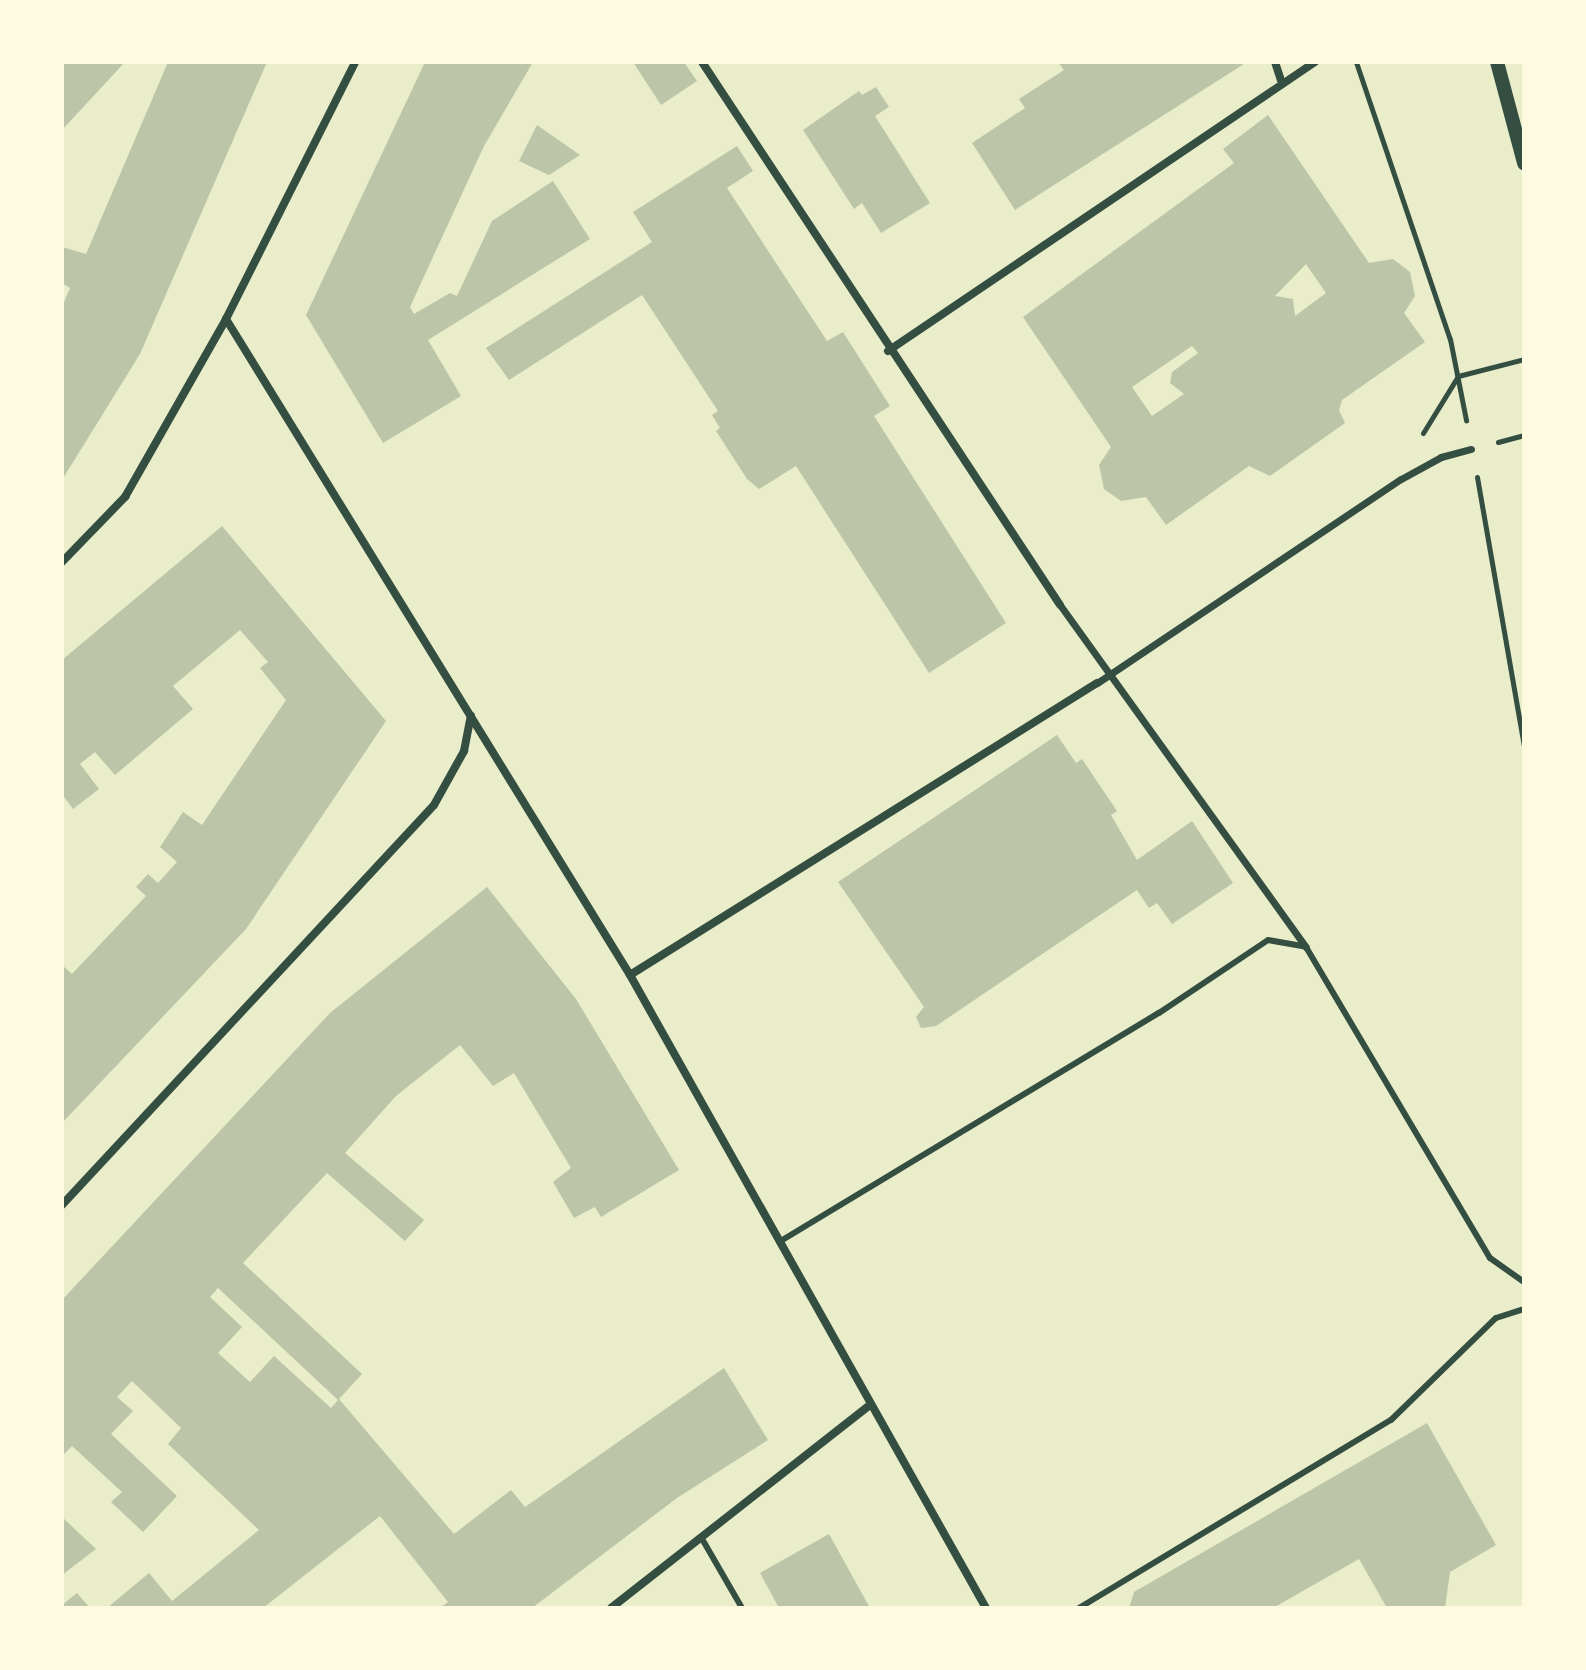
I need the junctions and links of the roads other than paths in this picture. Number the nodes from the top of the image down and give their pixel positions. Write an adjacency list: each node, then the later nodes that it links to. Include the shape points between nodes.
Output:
1 (355, 62): 8 (street)
2 (702, 62): 9 (street)
3 (1275, 62): 6 (street)
4 (1315, 62): 6 (street)
5 (1497, 62): 7 (street)
6 (1281, 80): 9 (street)
7 (1524, 163)
8 (226, 319): 11 (street, via 125,497); 15 (street)
9 (888, 351): 12 (street)
10 (1471, 449): 13 (street, via 1441,457 1401,479)
11 (62, 562)
12 (1060, 605): 13 (street)
13 (1108, 675): 14 (street); 16 (street)
14 (1097, 683): 17 (street)
15 (471, 715): 17 (street); 18 (street, via 464,751 434,805)
16 (1306, 947): 19 (lane, via 1268,940 1159,1013); 20 (lane, via 1490,1258)
17 (630, 975): 19 (street)
18 (62, 1205)
19 (779, 1242): 22 (street)
20 (1524, 1282)
21 (1524, 1309): 27 (lane, via 1496,1318 1391,1420)
22 (870, 1405): 23 (street); 26 (street)
23 (701, 1537): 24 (street); 25 (lane)
24 (611, 1608)
25 (742, 1608)
26 (986, 1608)
27 (1079, 1608)

